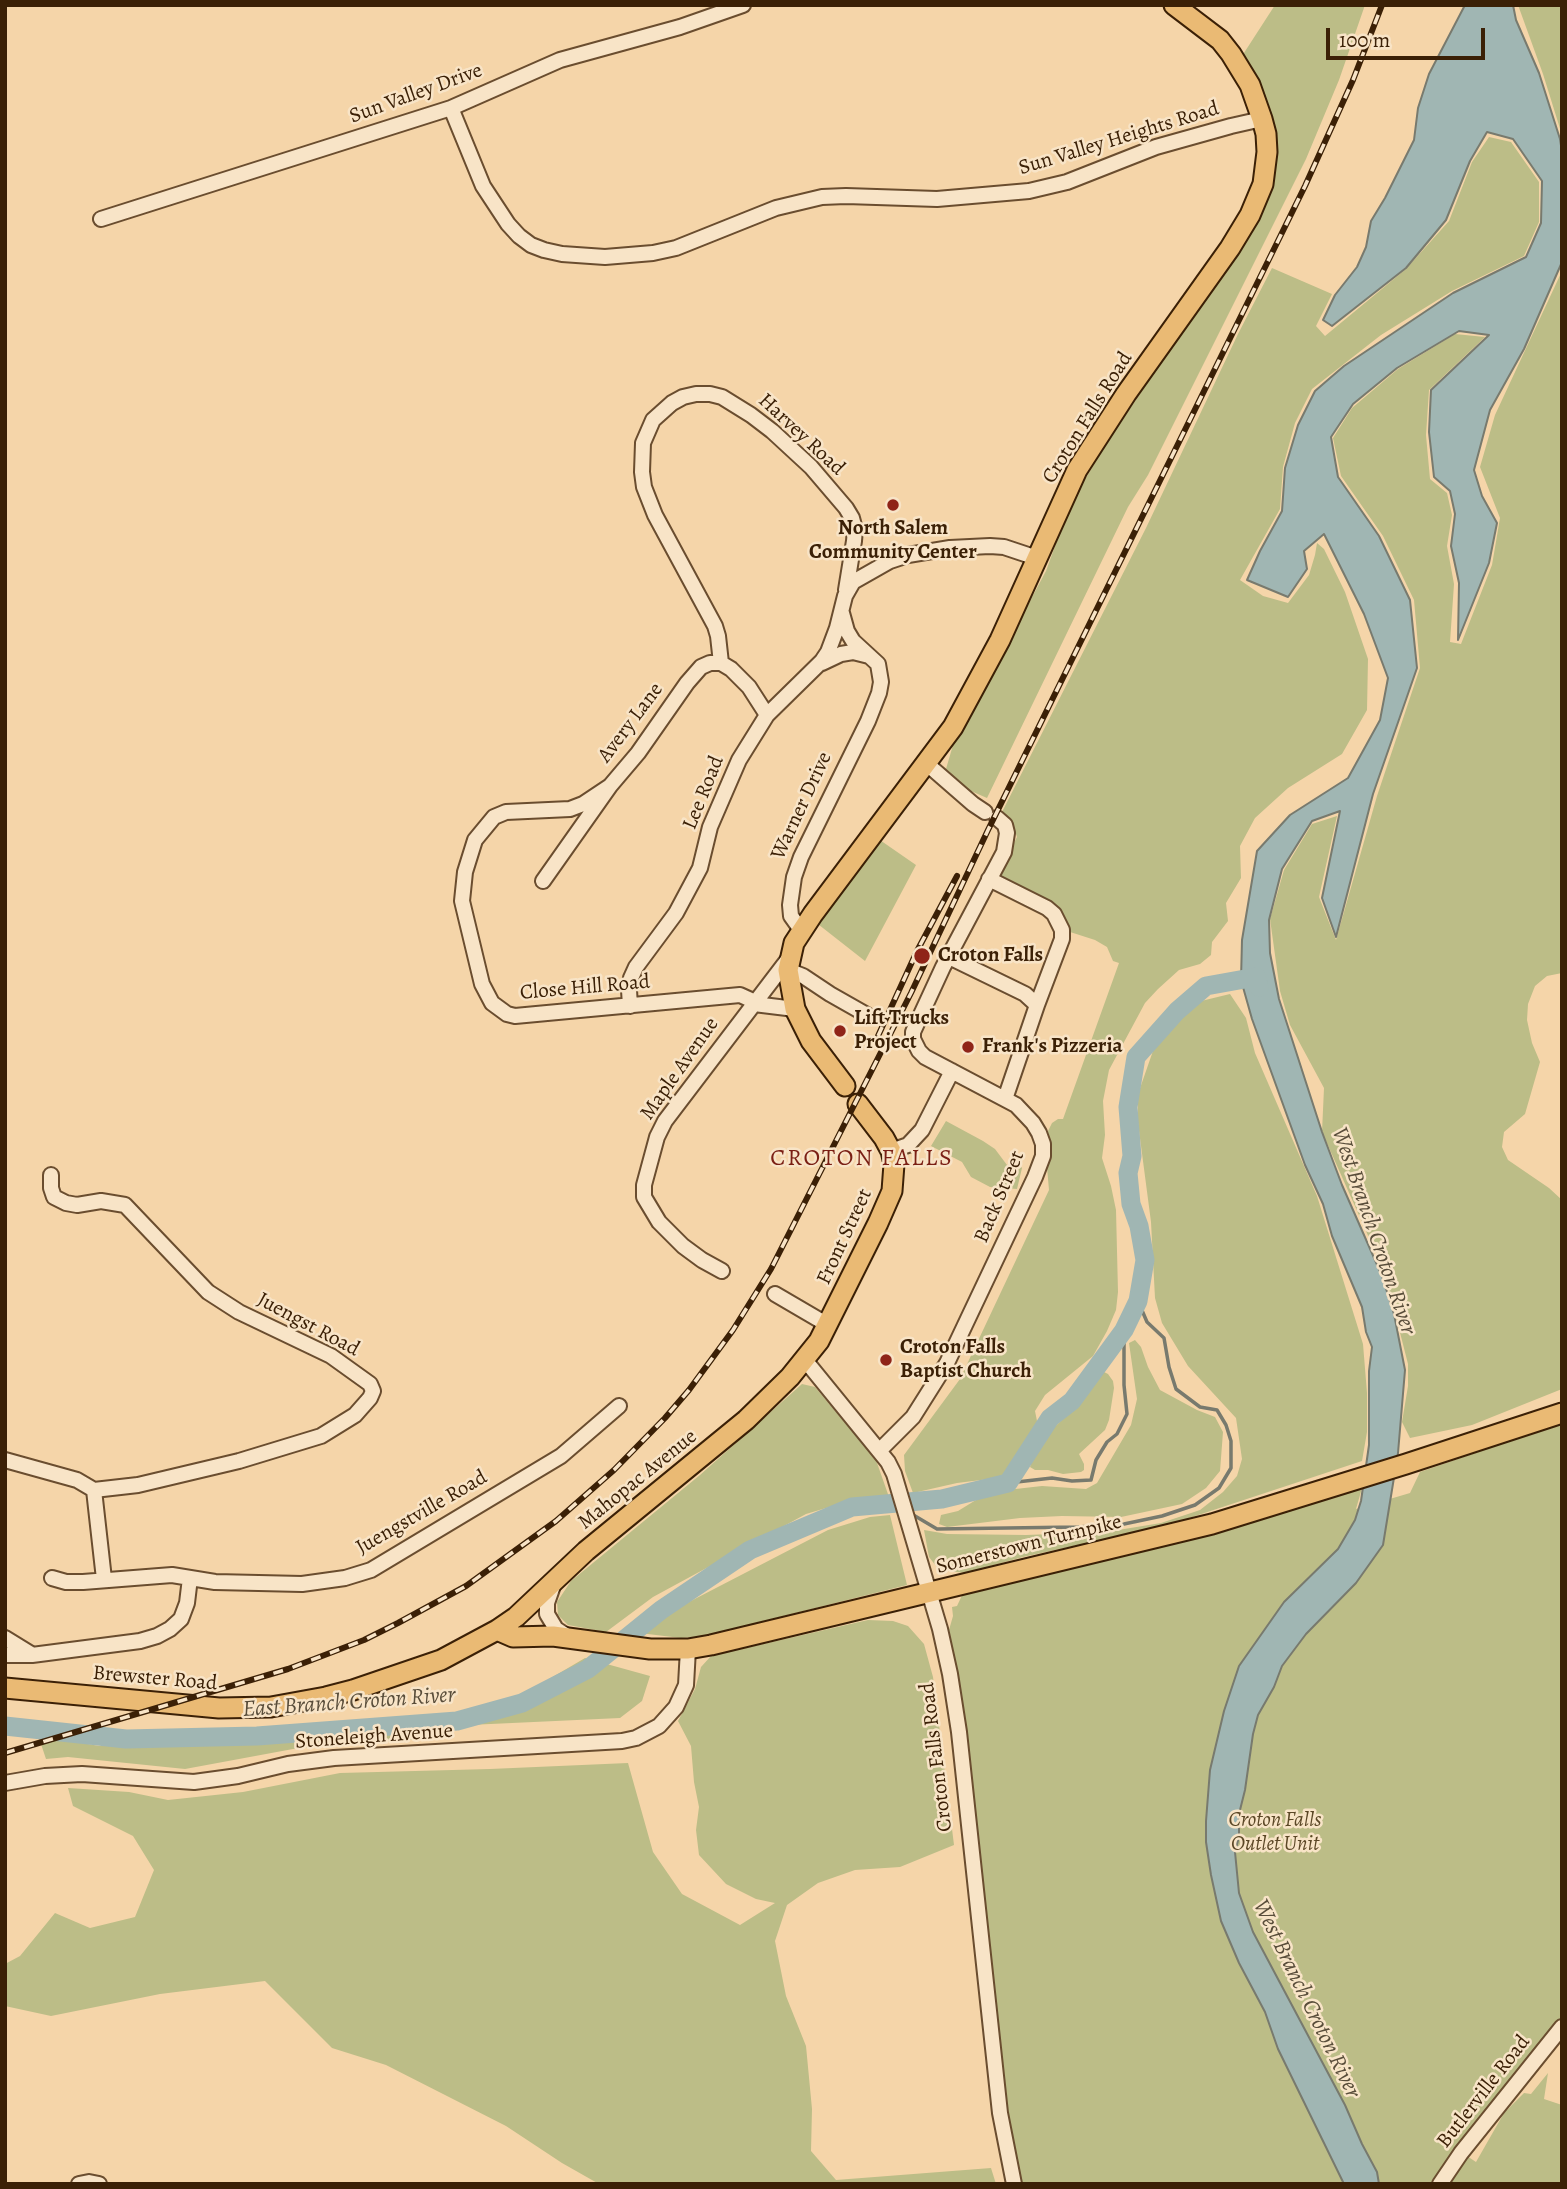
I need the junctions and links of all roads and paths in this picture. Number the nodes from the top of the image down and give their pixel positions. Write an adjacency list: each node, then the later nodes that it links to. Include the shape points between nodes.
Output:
1 (743, 5): 3 (street, Sun Valley Drive, via 561,60)
2 (1174, 5): 4 (main road, Croton Falls Road, via 1207,28 1231,54 1250,85)
3 (451, 108): 4 (street, Sun Valley Heights Road, via 483,186 519,236 544,250 604,257 676,248 775,208 822,197 937,199 1029,191 1156,147); 5 (street, Sun Valley Drive)
4 (1262, 119): 6 (main road, Croton Falls Road, via 1266,168 1250,215 1092,446)
5 (101, 219)
6 (1037, 558): 7 (street, via 990,546 929,551 875,568 853,582); 12 (main road, Croton Falls Road, via 985,672)
7 (843, 602): 8 (street, via 847,631); 9 (street, Harvey Road, via 855,529 846,508 772,430 733,403 710,394 683,397 653,420 643,443 644,487 712,618); 10 (street, Lee Road, via 828,652)
8 (872, 657): 10 (street, via 841,654); 16 (street, Warner Drive, via 880,673 875,704 794,877 791,916)
9 (721, 663): 11 (street, via 740,677); 13 (street, Avery Lane, via 710,663 694,674)
10 (815, 668): 11 (street, Lee Road)
11 (767, 715): 21 (street, Lee Road, via 732,775 694,881 636,967)
12 (927, 764): 14 (street, via 1005,825 1007,843); 16 (main road, Croton Falls Road)
13 (610, 786): 15 (street, Avery Lane); 21 (street, Close Hill Road, via 570,809 522,810 494,817 469,855 463,901 482,984 499,1010 516,1016)
14 (989, 879): 17 (street); 20 (street, via 1047,908 1060,923 1062,938)
15 (543, 881)
16 (801, 930): 18 (main road)
17 (949, 957): 20 (street, via 1026,995); 24 (street, via 913,1039 925,1057)
18 (789, 963): 19 (street, Maple Avenue); 22 (main road); 23 (street, via 830,994)
19 (754, 1004): 21 (street, Close Hill Road, via 740,995); 22 (street, Close Hill Road); 30 (street, Maple Avenue, via 665,1121 644,1185 645,1197 659,1222 683,1246)
20 (1037, 1005): 26 (street)
21 (630, 1006)
22 (795, 1009): 25 (main road, via 811,1041)
23 (867, 1014)
24 (952, 1071): 26 (street, Back Street); 28 (street, via 942,1098 916,1139)
25 (845, 1087)
26 (1005, 1099): 36 (street, Back Street, via 1025,1114 1039,1133 1043,1144 1040,1165 942,1374 913,1417)
27 (858, 1104): 28 (main road)
28 (891, 1151): 32 (main road, Front Street, via 892,1191)
29 (51, 1175): 38 (street, Juengst Road, via 54,1197 77,1205 101,1201 125,1205 208,1292 331,1356 373,1391 355,1415 321,1436 138,1485)
30 (722, 1271)
31 (775, 1294): 32 (street)
32 (828, 1325): 33 (main road, Front Street)
33 (805, 1360): 36 (street, Croton Falls Road); 42 (main road, Mahopac Avenue, via 746,1420)
34 (619, 1406): 40 (street, Juengstville Road, via 561,1456 371,1570 302,1584)
35 (1562, 1413): 43 (main road, Somerstown Turnpike, via 1186,1531)
36 (880, 1450): 43 (street, Croton Falls Road, via 894,1474)
37 (5, 1460): 38 (street, via 77,1480)
38 (93, 1490): 41 (street)
39 (52, 1578): 41 (street, Juengstville Road, via 66,1582)
40 (190, 1578): 41 (street, Juengstville Road, via 172,1574); 49 (street, via 181,1619 157,1636)
41 (104, 1579)
42 (554, 1582): 44 (main road, Mahopac Avenue); 46 (street, via 547,1614 556,1629)
43 (930, 1593): 47 (main road, Somerstown Turnpike); 55 (street, Croton Falls Road, via 959,1732 1000,2112)
44 (497, 1630): 46 (main road, Somerstown Turnpike, via 513,1637); 50 (main road, Brewster Road, via 441,1660 380,1681 327,1698 271,1707 219,1708)
45 (5, 1638): 49 (street)
46 (579, 1639): 47 (main road, Somerstown Turnpike)
47 (688, 1649): 51 (street, Stoneleigh Avenue, via 686,1685 676,1707 659,1726 622,1741 334,1758 194,1782 82,1774)
48 (5, 1655): 49 (street)
49 (33, 1655)
50 (5, 1688)
51 (6, 1782)
52 (1562, 2027): 56 (street, Butlerville Road)
53 (79, 2184): 54 (street)
54 (99, 2184)
55 (1014, 2184)
56 (1440, 2184)

